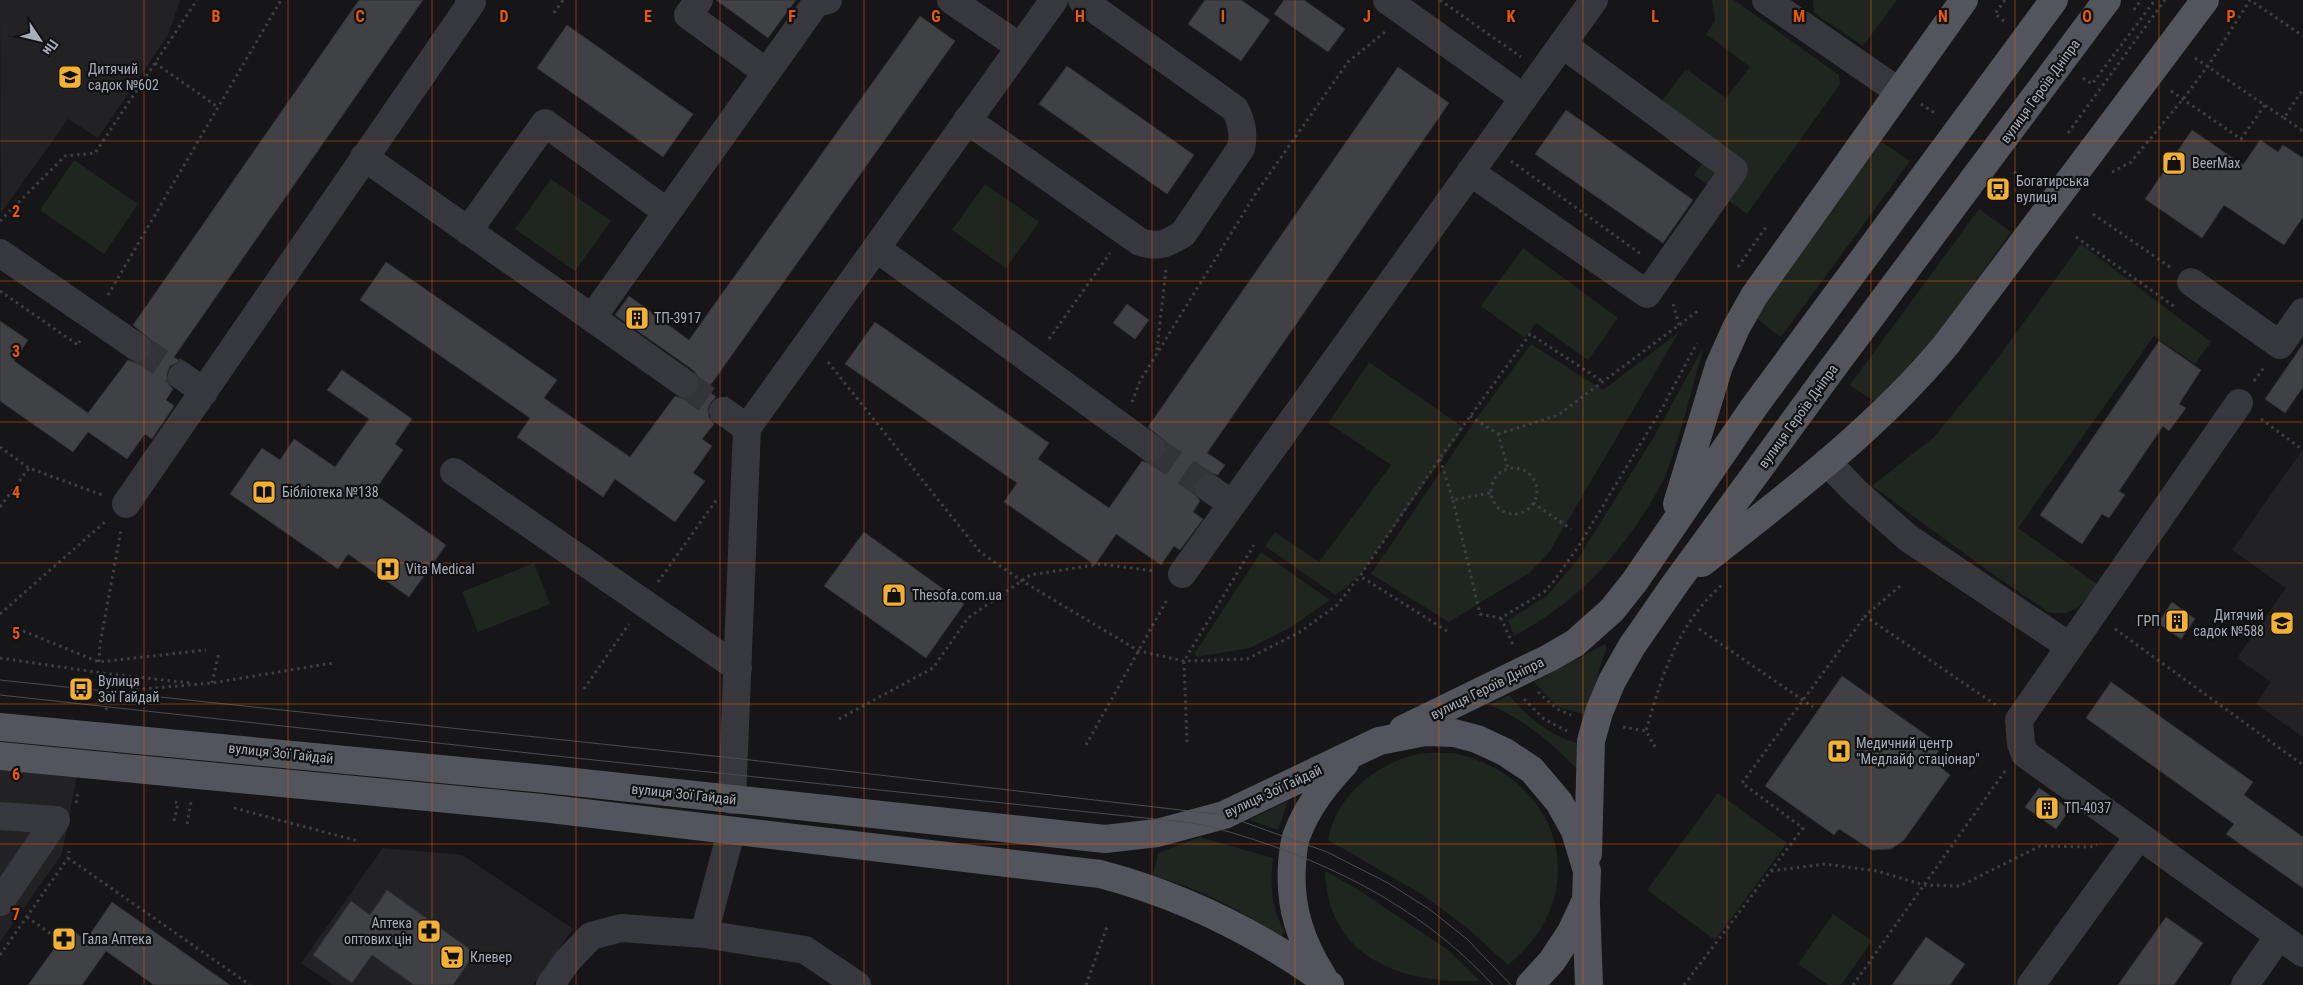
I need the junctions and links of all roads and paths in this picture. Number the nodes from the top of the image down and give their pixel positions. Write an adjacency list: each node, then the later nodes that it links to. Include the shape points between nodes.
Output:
1 (197, 0): 28 (path)
2 (281, 0): 38 (path)
3 (470, 0): 43 (lane, via 472,2)
4 (563, 0): 22 (path)
5 (699, 0): 29 (lane, via 688,15)
6 (951, 0): 26 (lane)
7 (1054, 0): 26 (lane)
8 (1082, 0): 53 (lane, via 1234,109 1240,119 1241,148 1182,234)
9 (1440, 0): 30 (path)
10 (1594, 0): 25 (lane)
11 (1766, 0): 34 (lane)
12 (1964, 0): 34 (main road, вулиця Героїв Дніпра)
13 (2005, 0): 23 (path, via 1995,14)
14 (2054, 0): 96 (main road, вулиця Героїв Дніпра, via 1754,407)
15 (2106, 0): 101 (main road, вулиця Героїв Дніпра)
16 (2155, 0): 31 (path, via 2092,84)
17 (2165, 0): 36 (path)
18 (2205, 0): 83 (main road, via 1946,345 1909,387)
19 (2250, 0): 24 (path)
20 (819, 1): 29 (lane)
21 (1397, 7): 35 (lane); 65 (path, via 1348,62 1256,193)
22 (554, 13)
23 (2004, 21)
24 (2303, 36)
25 (1562, 44): 30 (lane); 45 (lane, via 1734,170 1647,294)
26 (1020, 47): 41 (lane)
27 (2193, 56): 37 (path)
28 (155, 63): 38 (path); 49 (path, via 95,153 64,156)
29 (766, 72): 47 (lane)
30 (1542, 72): 35 (lane)
31 (2083, 78)
32 (2303, 89): 40 (path)
33 (2169, 90): 37 (path, via 2241,139)
34 (1909, 97): 39 (path); 96 (main road, вулиця Героїв Дніпра, via 1754,296 1736,328 1719,366)
35 (1524, 98): 45 (lane)
36 (2088, 105)
37 (2265, 105): 40 (path)
38 (218, 107): 60 (path)
39 (1936, 114)
40 (2284, 118): 42 (path)
41 (967, 120): 51 (lane); 54 (lane)
42 (2303, 130)
43 (364, 157): 50 (lane); 72 (lane)
44 (2012, 171): 46 (path)
45 (1470, 172): 93 (lane)
46 (2031, 184)
47 (667, 212): 50 (lane, via 545,122); 61 (lane)
48 (2093, 214): 56 (path)
49 (0, 221)
50 (468, 231): 61 (lane)
51 (1125, 232): 53 (lane, via 1154,247); 66 (path)
52 (2076, 236): 58 (path)
53 (1169, 242): 65 (path)
54 (876, 248): 62 (lane); 66 (lane)
55 (0, 253): 60 (lane)
56 (2191, 282): 63 (lane)
57 (1699, 310): 70 (path)
58 (2182, 312)
59 (2303, 312): 63 (lane)
60 (95, 318): 64 (lane)
61 (592, 318): 71 (lane)
62 (810, 340): 77 (lane); 100 (path, via 980,552)
63 (2280, 345): 68 (path)
64 (137, 347)
65 (1156, 353): 76 (path, via 1140,381)
66 (1033, 362): 76 (lane)
67 (2255, 363): 68 (path)
68 (2263, 369): 73 (path)
69 (182, 376): 72 (lane)
70 (1602, 381): 75 (path, via 1530,334); 78 (path, via 1558,415)
71 (684, 383)
72 (204, 392): 92 (lane)
73 (2239, 403): 81 (path); 112 (lane)
74 (723, 411): 77 (lane)
75 (1470, 416): 78 (path); 82 (path)
76 (1122, 427): 80 (lane)
77 (747, 428): 120 (lane)
78 (1498, 434): 85 (path)
79 (0, 447): 84 (path)
80 (1151, 448)
81 (2303, 450)
82 (1440, 458): 90 (path); 99 (path)
83 (1827, 462): 101 (main road); 112 (lane, via 1908,538)
84 (29, 468): 92 (path); 94 (path)
85 (1508, 469): 88 (path, via 1495,478); 91 (path, via 1523,470 1534,480 1536,496)
86 (454, 472): 103 (lane)
87 (1209, 488): 93 (lane)
88 (1491, 493): 90 (path); 91 (path, via 1496,506 1508,514 1522,513)
89 (718, 498): 103 (path)
90 (1453, 500): 105 (path)
91 (1533, 503): 95 (path)
92 (126, 504): 104 (path); 117 (path)
93 (1232, 504): 98 (lane)
94 (0, 507)
95 (1571, 529)
96 (1666, 537): 121 (main road, вулиця Героїв Дніпра, via 1612,610 1575,643)
97 (1254, 545): 118 (path)
98 (1182, 574): 100 (path, via 1100,564 1030,575); 114 (path)
99 (1360, 576): 111 (path); 118 (path, via 1337,605 1300,632 1247,659)
100 (1022, 581): 114 (path); 129 (path, via 968,618 932,668)
101 (1675, 584): 131 (main road, вулиця Героїв Дніпра, via 1632,646 1612,682)
102 (1900, 586): 106 (path)
103 (644, 603): 120 (lane); 124 (path)
104 (0, 614)
105 (1480, 614)
106 (1865, 616): 126 (path); 130 (path)
107 (1501, 618): 121 (path)
108 (11, 626): 117 (path)
109 (2111, 627): 140 (path)
110 (1699, 629): 126 (path)
111 (1447, 631)
112 (2069, 646): 130 (lane)
113 (206, 650): 117 (path)
114 (1139, 651): 118 (path); 137 (path)
115 (219, 652): 122 (path)
116 (0, 658): 123 (path)
117 (99, 662)
118 (1184, 662): 136 (path)
119 (333, 663): 122 (path)
120 (738, 668): 144 (lane)
121 (1524, 672): 131 (path, via 1535,690 1557,710); 135 (main road, вулиця Героїв Дніпра)
122 (212, 683): 123 (path)
123 (199, 684): 128 (path, via 108,692)
124 (584, 689)
125 (1523, 698): 133 (path, via 1544,719)
126 (1802, 700): 127 (path); 154 (path, via 1742,783 1803,828)
127 (1813, 707)
128 (105, 718)
129 (839, 719)
130 (2019, 720): 150 (lane, via 2025,754)
131 (1596, 722): 134 (path); 153 (main road, вулиця Героїв Дніпра, via 1591,741)
132 (0, 727): 144 (main road, вулиця Зої Гайдай)
133 (1570, 731)
134 (1646, 731)
135 (1379, 741): 138 (main road, вулиця Зої Гайдай); 153 (main road, via 1425,732 1454,734 1477,739 1505,752 1532,770 1558,802 1575,831)
136 (1187, 742)
137 (1086, 745)
138 (1352, 754): 144 (main road, вулиця Зої Гайдай, via 1224,816 1157,833 1104,839); 164 (main road, via 1323,787 1305,816 1294,845 1291,887 1298,929 1309,955)
139 (0, 756): 149 (main road, via 533,808)
140 (2303, 765)
141 (2006, 769): 155 (path)
142 (78, 791): 145 (path)
143 (192, 797): 148 (path)
144 (732, 800)
145 (75, 806)
146 (228, 806): 151 (path)
147 (0, 816): 157 (lane, via 56,820)
148 (187, 824)
149 (731, 832): 160 (lane); 164 (main road, via 1108,876 1140,885 1225,920 1277,948)
150 (2139, 836): 155 (path, via 2090,848 2040,846 1960,886); 161 (lane); 173 (lane)
151 (358, 840)
152 (68, 858): 165 (path)
153 (1587, 871): 156 (main road, вулиця Героїв Дніпра)
154 (1770, 872): 155 (path, via 1825,864 1876,871); 171 (path)
155 (1924, 885): 172 (path)
156 (1586, 900): 169 (main road, via 1552,961); 170 (main road)
157 (0, 902)
158 (27, 917): 162 (path)
159 (1108, 924): 168 (path)
160 (704, 934): 166 (lane, via 621,928 591,936); 167 (lane, via 806,950)
161 (2279, 936): 163 (lane); 174 (lane)
162 (58, 939)
163 (2303, 953)
164 (1328, 984)
165 (250, 985)
166 (550, 985)
167 (857, 985)
168 (1086, 985)
169 (1530, 985)
170 (1589, 985)
171 (1684, 985)
172 (1853, 985)
173 (2031, 985)
174 (2245, 985)

